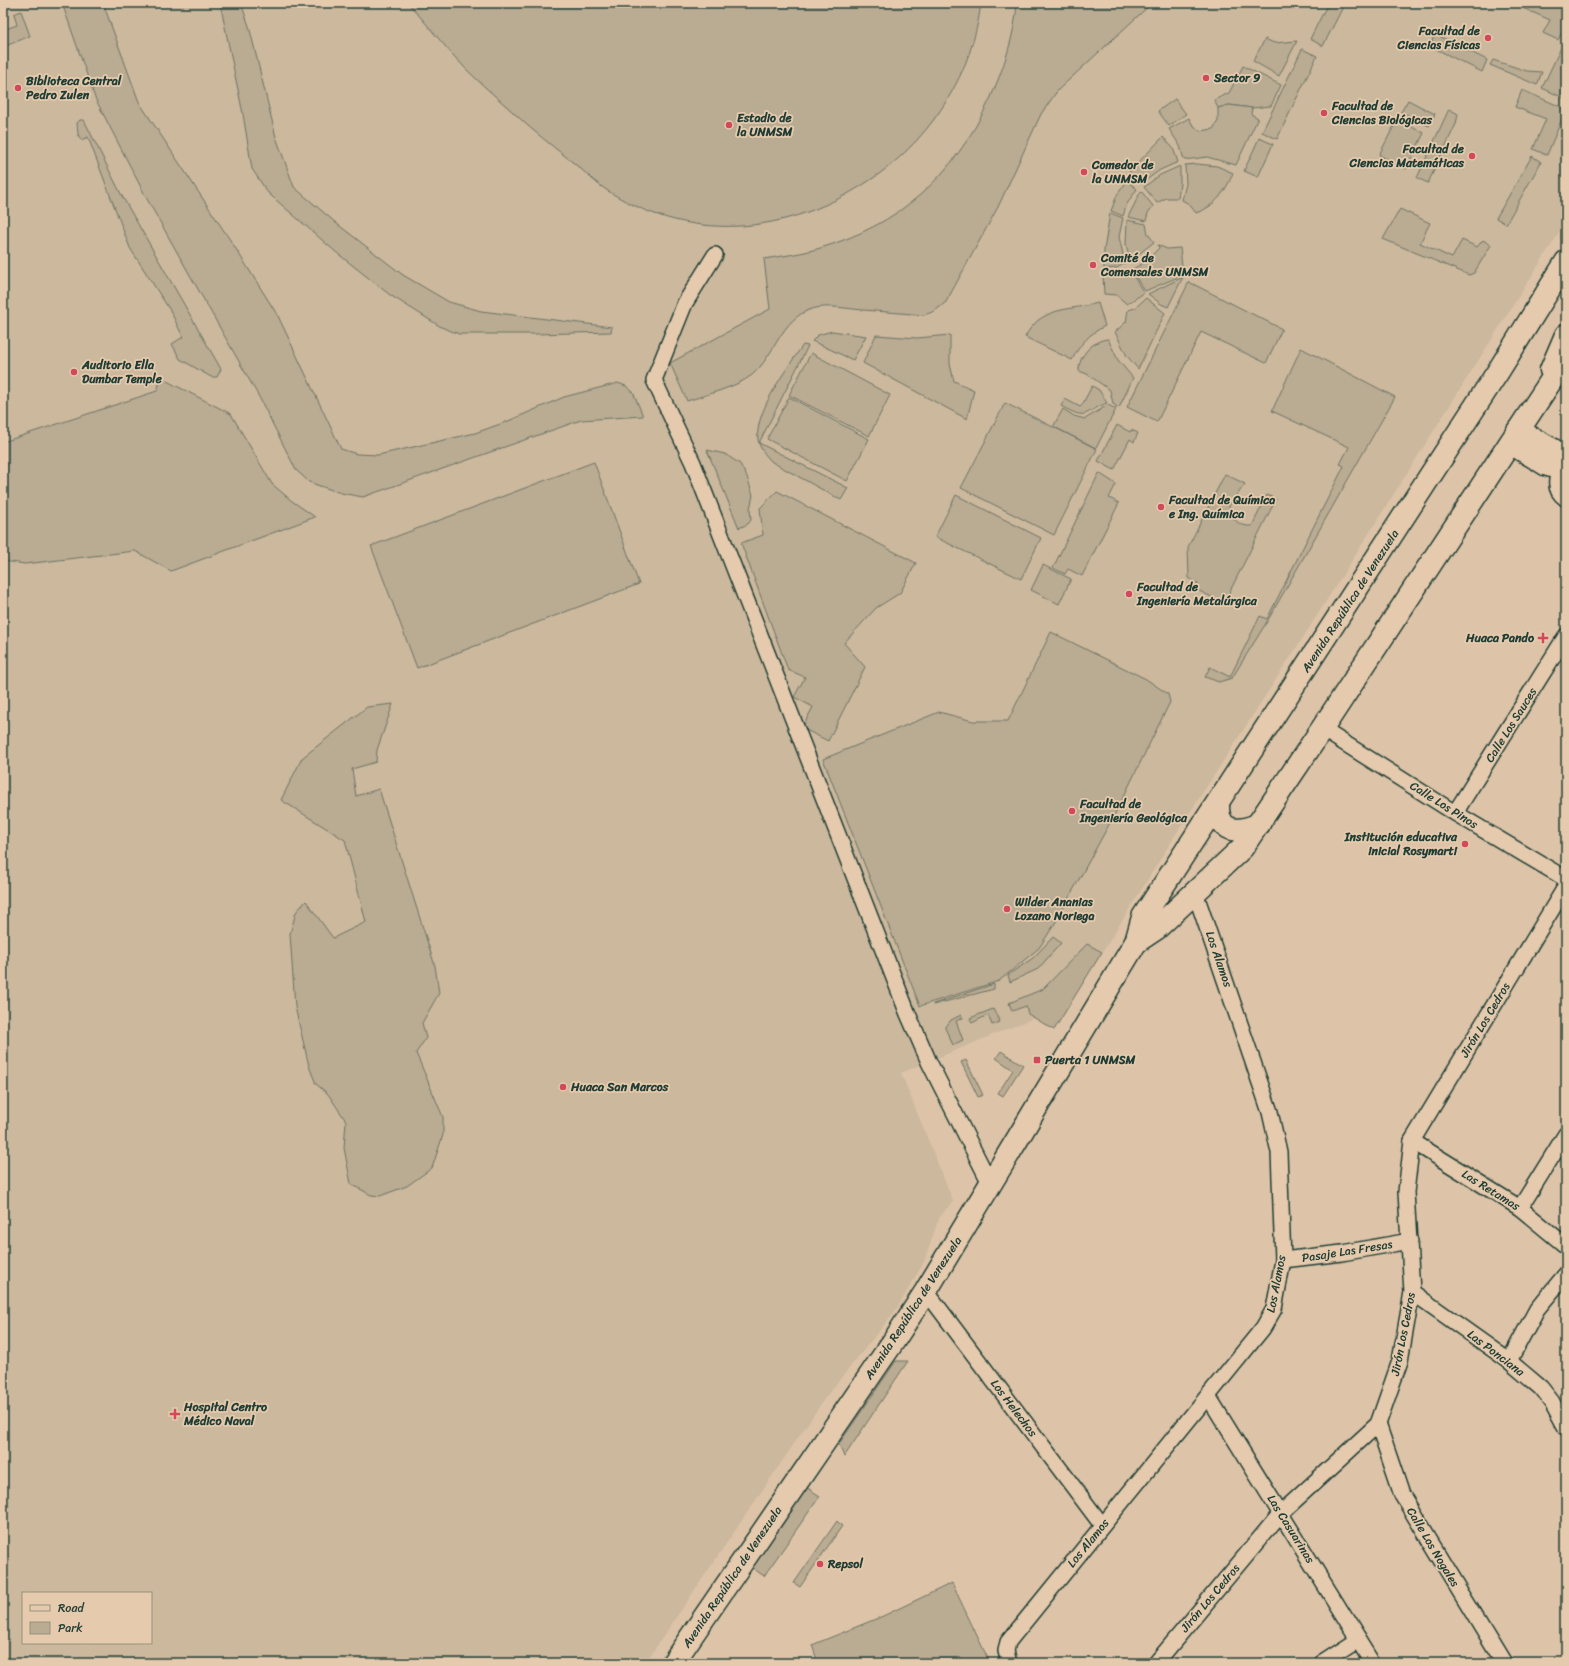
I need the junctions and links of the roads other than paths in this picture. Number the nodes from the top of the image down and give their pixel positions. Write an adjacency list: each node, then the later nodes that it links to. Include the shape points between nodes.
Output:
1 (715, 255): 20 (street, via 686,303 654,380 693,463 908,1014 929,1062)
2 (1566, 262): 11 (main road, Avenida República de Venezuela, via 1500,370)
3 (1566, 335): 5 (main road, Avenida República de Venezuela)
4 (1566, 358): 5 (main road, Avenida República de Venezuela)
5 (1539, 398): 6 (main road, Avenida República de Venezuela)
6 (1514, 437): 7 (street, via 1546,465); 10 (main road, Avenida República de Venezuela)
7 (1564, 467): 8 (street, via 1556,482 1558,491)
8 (1566, 499)
9 (1566, 636): 12 (street, Calle Los Sauces)
10 (1322, 729): 12 (street, Calle Los Pinos); 13 (main road, Avenida República de Venezuela)
11 (1218, 804): 13 (main road, via 1218,814 1222,823 1230,829 1239,831); 17 (main road, Avenida República de Venezuela, via 1143,917)
12 (1455, 813): 14 (street, Calle Los Pinos)
13 (1259, 824): 16 (main road, Avenida República de Venezuela, via 1236,855)
14 (1566, 879)
15 (1566, 886): 19 (street, Jirón Los Cedros)
16 (1195, 892): 17 (main road, Avenida República de Venezuela, via 1156,928); 24 (street, Los Alamos, via 1270,1112 1280,1166)
17 (1136, 942): 20 (main road, Avenida República de Venezuela)
18 (1566, 1134): 21 (street)
19 (1412, 1141): 21 (street, Las Retamas); 22 (street, Jirón Los Cedros, via 1406,1192)
20 (991, 1185): 26 (main road, Avenida República de Venezuela)
21 (1520, 1208): 23 (street, Las Retamas)
22 (1410, 1240): 24 (street, Pasaje Las Fresas, via 1342,1253); 27 (street, Jirón Los Cedros)
23 (1566, 1246)
24 (1283, 1260): 29 (street, Los Alamos, via 1274,1309 1269,1319)
25 (1566, 1274): 28 (street, via 1537,1309)
26 (926, 1291): 33 (street, Los Helechos); 35 (main road, Avenida República de Venezuela)
27 (1412, 1292): 28 (street, Las Ponciana); 30 (street, Jirón Los Cedros, via 1400,1360)
28 (1509, 1361): 31 (street, Las Ponciana, via 1545,1392)
29 (1208, 1396): 32 (street, Las Casuarinas); 33 (street, Los Alamos)
30 (1378, 1424): 32 (street, Jirón Los Cedros); 40 (street, Calle Los Nogales, via 1402,1495)
31 (1566, 1428)
32 (1281, 1513): 34 (street, Las Casuarinas); 37 (street, Jirón Los Cedros)
33 (1102, 1525): 36 (street, Los Alamos, via 1007,1645)
34 (1358, 1639): 38 (street); 39 (street, Las Casuarinas)
35 (673, 1663)
36 (1008, 1663)
37 (1156, 1663)
38 (1321, 1663)
39 (1373, 1663)
40 (1504, 1663)

